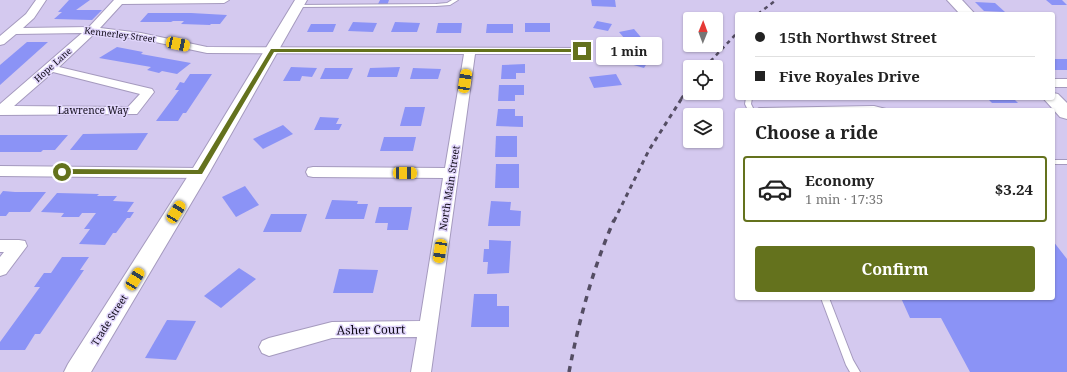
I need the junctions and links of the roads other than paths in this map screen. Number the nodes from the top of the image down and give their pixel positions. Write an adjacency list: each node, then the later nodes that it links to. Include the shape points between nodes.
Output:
1 (41, 0): 9 (street, via 30,16)
2 (224, 0): 5 (street)
3 (456, 0): 6 (lane, via 436,5)
4 (954, 0): 7 (main road)
5 (120, 1): 8 (street, Hope Lane)
6 (299, 3): 11 (street, Trade Street)
7 (966, 12)
8 (90, 30): 9 (street, Kennerley Street); 11 (street, Kennerley Street, via 141,36 207,50); 14 (street, Hope Lane)
9 (14, 31): 10 (street)
10 (0, 42)
11 (273, 50): 12 (street, Kennerley Street); 23 (street, Trade Street)
12 (470, 51): 13 (street, Kennerley Street); 25 (street, North Main Street)
13 (582, 51)
14 (50, 68): 18 (street, Hope Lane); 18 (street, Lawrence Way, via 148,92 132,111)
15 (1055, 83): 16 (street)
16 (1067, 83)
17 (1054, 100): 19 (main road)
18 (0, 110)
19 (1067, 113)
20 (1055, 162): 21 (lane)
21 (1067, 162)
22 (0, 171): 23 (street)
23 (200, 172): 31 (street, Trade Street)
24 (313, 172): 25 (street)
25 (452, 173): 29 (street, North Main Street)
26 (0, 246): 27 (street, via 19,246)
27 (0, 269)
28 (827, 300): 33 (lane)
29 (428, 329): 30 (street, Asher Court, via 332,330); 32 (street, North Main Street)
30 (269, 348)
31 (78, 372)
32 (421, 372)
33 (855, 372)

